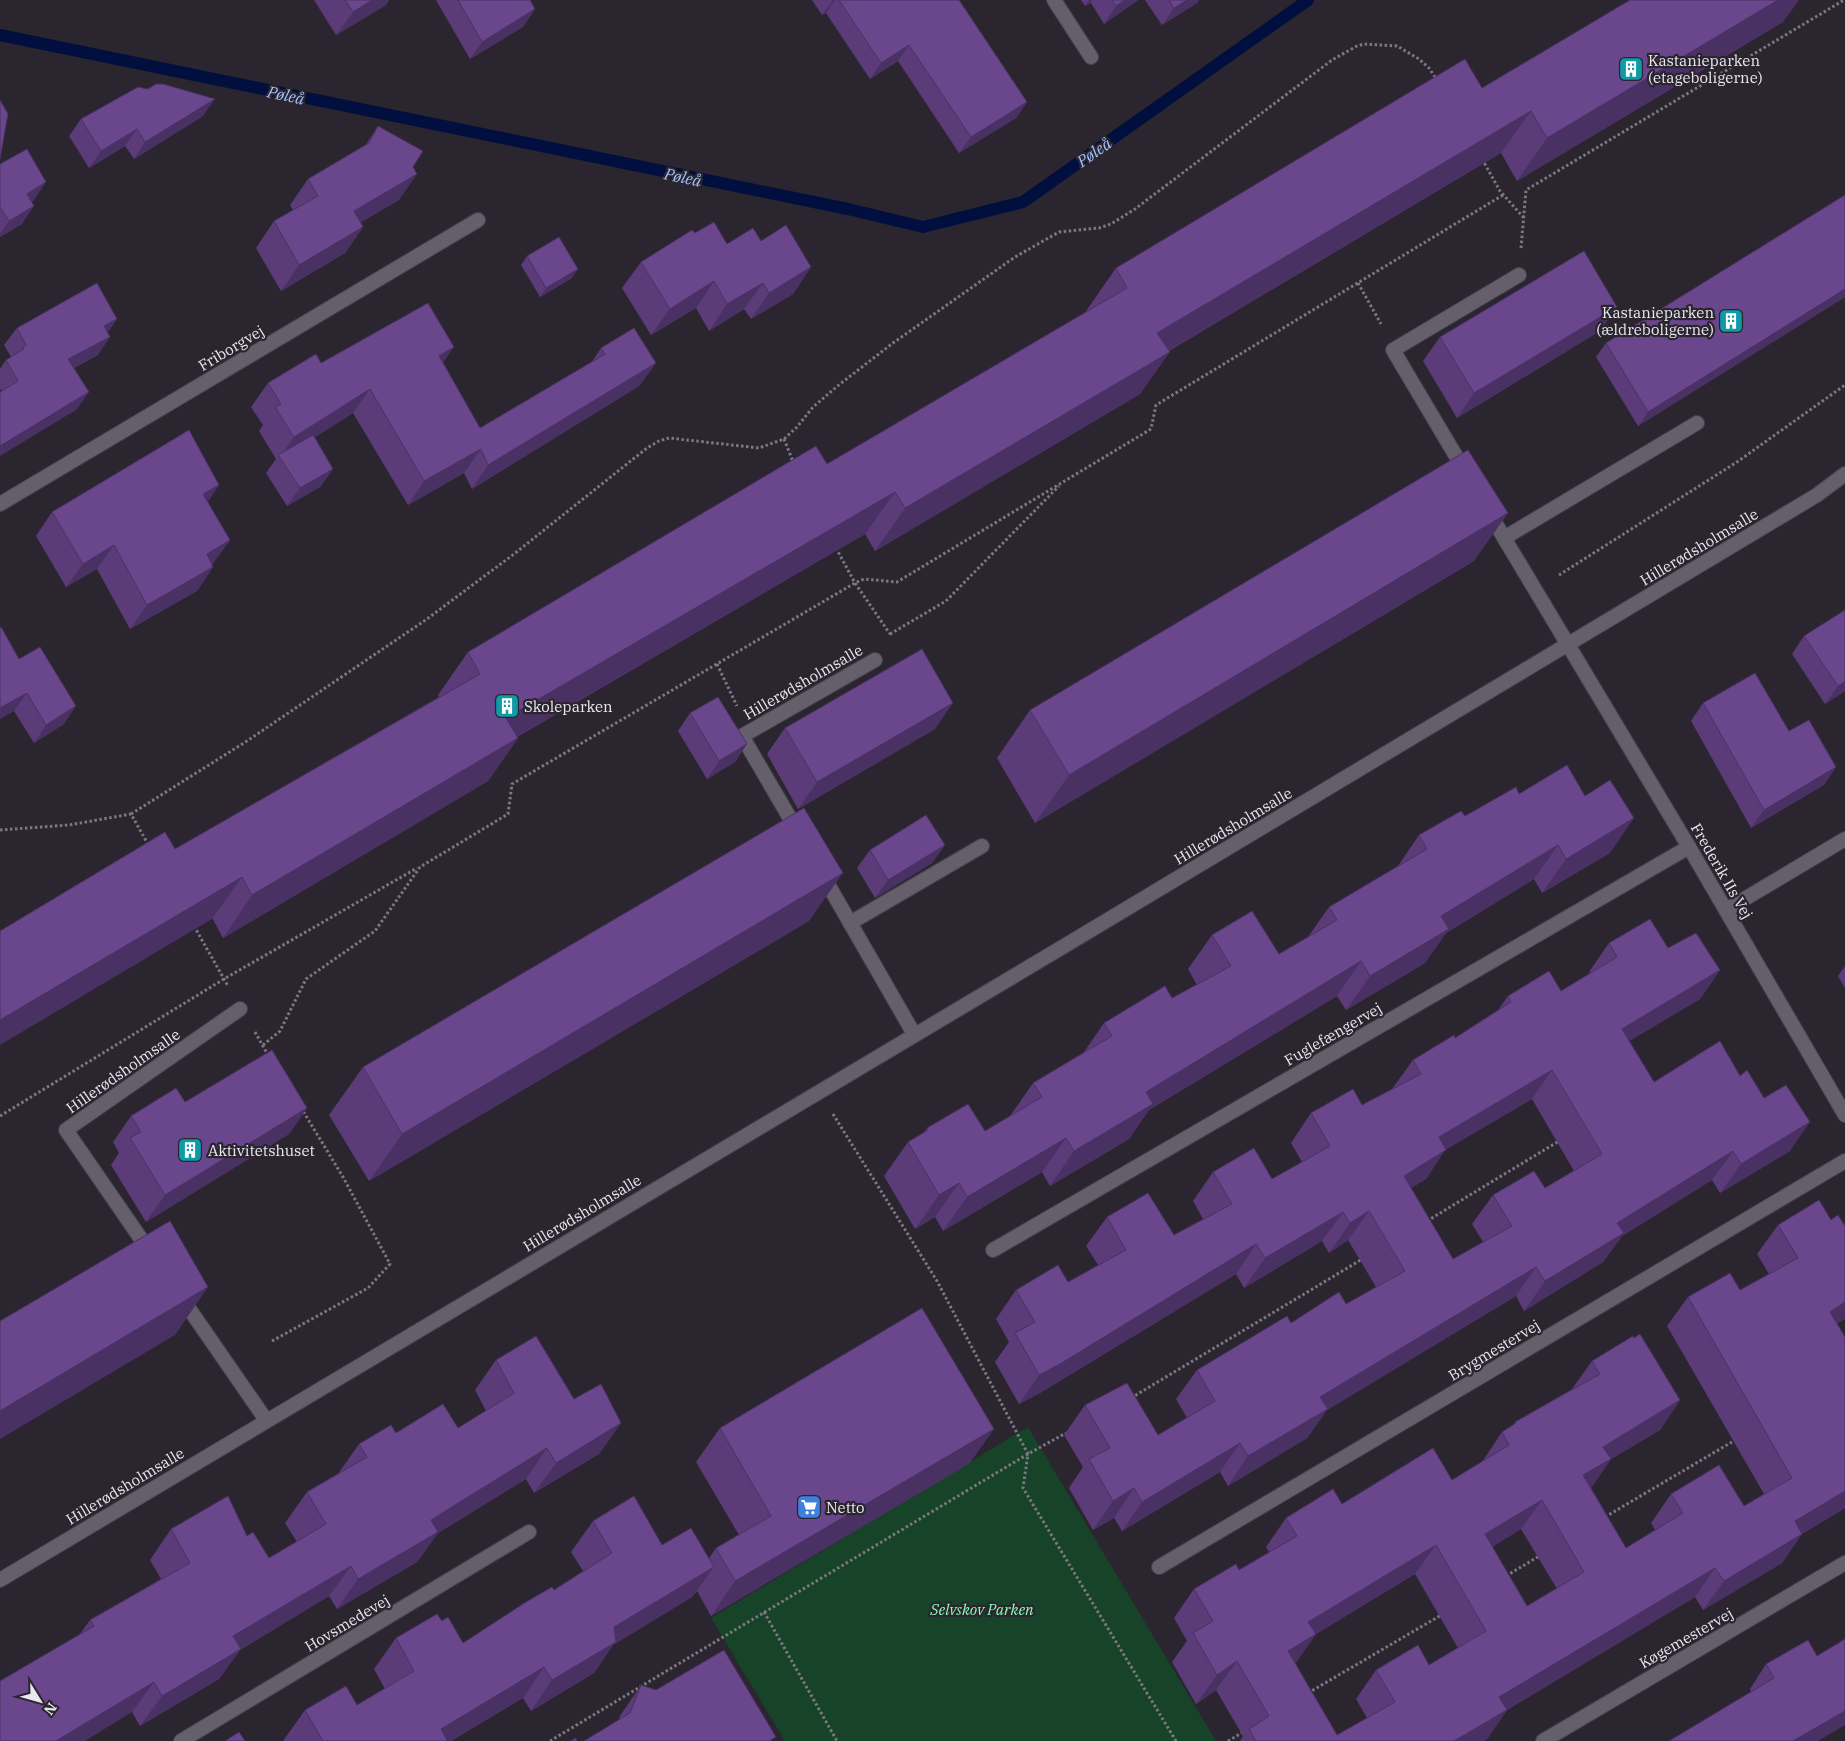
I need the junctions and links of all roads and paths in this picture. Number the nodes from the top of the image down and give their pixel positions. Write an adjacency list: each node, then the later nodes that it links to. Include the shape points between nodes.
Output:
1 (1054, 0): 3 (street)
2 (1844, 0): 7 (path, via 1526,190)
3 (1091, 58)
4 (1438, 82): 14 (path, via 1429,68 1397,46 1364,44 1346,51 1111,224 1059,232 986,276 840,384 813,407)
5 (1479, 153): 6 (path)
6 (1504, 195): 7 (path); 10 (path)
7 (1524, 218): 9 (path)
8 (478, 220): 18 (street, Friborgvej)
9 (1519, 275): 11 (street)
10 (1358, 283): 11 (path); 17 (path, via 1156,405 1151,429)
11 (1395, 349): 19 (street)
12 (1845, 386): 22 (path, via 1737,462)
13 (1697, 423): 19 (street)
14 (784, 439): 15 (path); 28 (path, via 759,448 669,438 659,441 427,619)
15 (797, 470)
16 (1845, 474): 24 (street, Hillerødsholmsalle, via 1808,500)
17 (1062, 482): 21 (path, via 897,582 864,579); 23 (path, via 946,601)
18 (0, 504)
19 (1504, 538): 22 (street)
20 (835, 546): 21 (path)
21 (855, 583): 23 (path); 26 (path)
22 (1535, 590): 24 (street)
23 (890, 634): 25 (path, Hillerødsholmsalle)
24 (1568, 646): 33 (street, Frederik IIs Vej); 42 (street, Hillerødsholmsalle)
25 (875, 660): 27 (street, Hillerødsholmsalle)
26 (717, 664): 27 (path); 36 (path, via 512,784 508,814)
27 (749, 733): 31 (street, Hillerødsholmsalle, via 742,736)
28 (131, 814): 29 (path, via 68,825); 34 (path)
29 (0, 830)
30 (1845, 840): 37 (street)
31 (806, 846)
32 (982, 846): 39 (street)
33 (1689, 847): 37 (street, Frederik IIs Vej); 52 (street, Fuglefængervej)
34 (154, 854)
35 (816, 864): 39 (street)
36 (420, 867): 40 (path); 43 (path, via 375,931 306,979 280,1031)
37 (1726, 910): 47 (street, Frederik IIs Vej)
38 (191, 921): 40 (path)
39 (850, 923): 42 (street)
40 (224, 979): 41 (path); 48 (path)
41 (240, 1009): 43 (path); 54 (street, Hillerødsholmsalle, via 66,1130)
42 (914, 1034): 45 (street, Hillerødsholmsalle)
43 (263, 1045): 44 (path)
44 (273, 1061)
45 (819, 1091): 58 (street, Hillerødsholmsalle); 61 (path, via 937,1281)
46 (303, 1111): 56 (path, via 390,1264 368,1288)
47 (1845, 1115)
48 (0, 1116)
49 (1567, 1137): 51 (path)
50 (1845, 1161): 66 (street, Brygmestervej)
51 (1422, 1223)
52 (994, 1250)
53 (1371, 1254): 57 (path)
54 (160, 1267)
55 (172, 1283): 58 (street)
56 (272, 1341)
57 (1125, 1401)
58 (266, 1420): 68 (street, Hillerødsholmsalle)
59 (1072, 1430): 61 (path)
60 (1741, 1436): 62 (path)
61 (1028, 1454): 70 (path); 76 (path, via 1023,1488)
62 (1604, 1518)
63 (529, 1532): 73 (street, Hovsmedevej)
64 (1544, 1553): 67 (path)
65 (1845, 1563): 78 (street, Køgemestervej)
66 (1159, 1567)
67 (1502, 1579)
68 (0, 1580)
69 (1450, 1609): 71 (path)
70 (764, 1612): 74 (path); 75 (path)
71 (1305, 1695)
72 (1245, 1731): 77 (path)
73 (181, 1741)
74 (550, 1741)
75 (837, 1741)
76 (1176, 1741)
77 (1228, 1741)
78 (1543, 1741)

